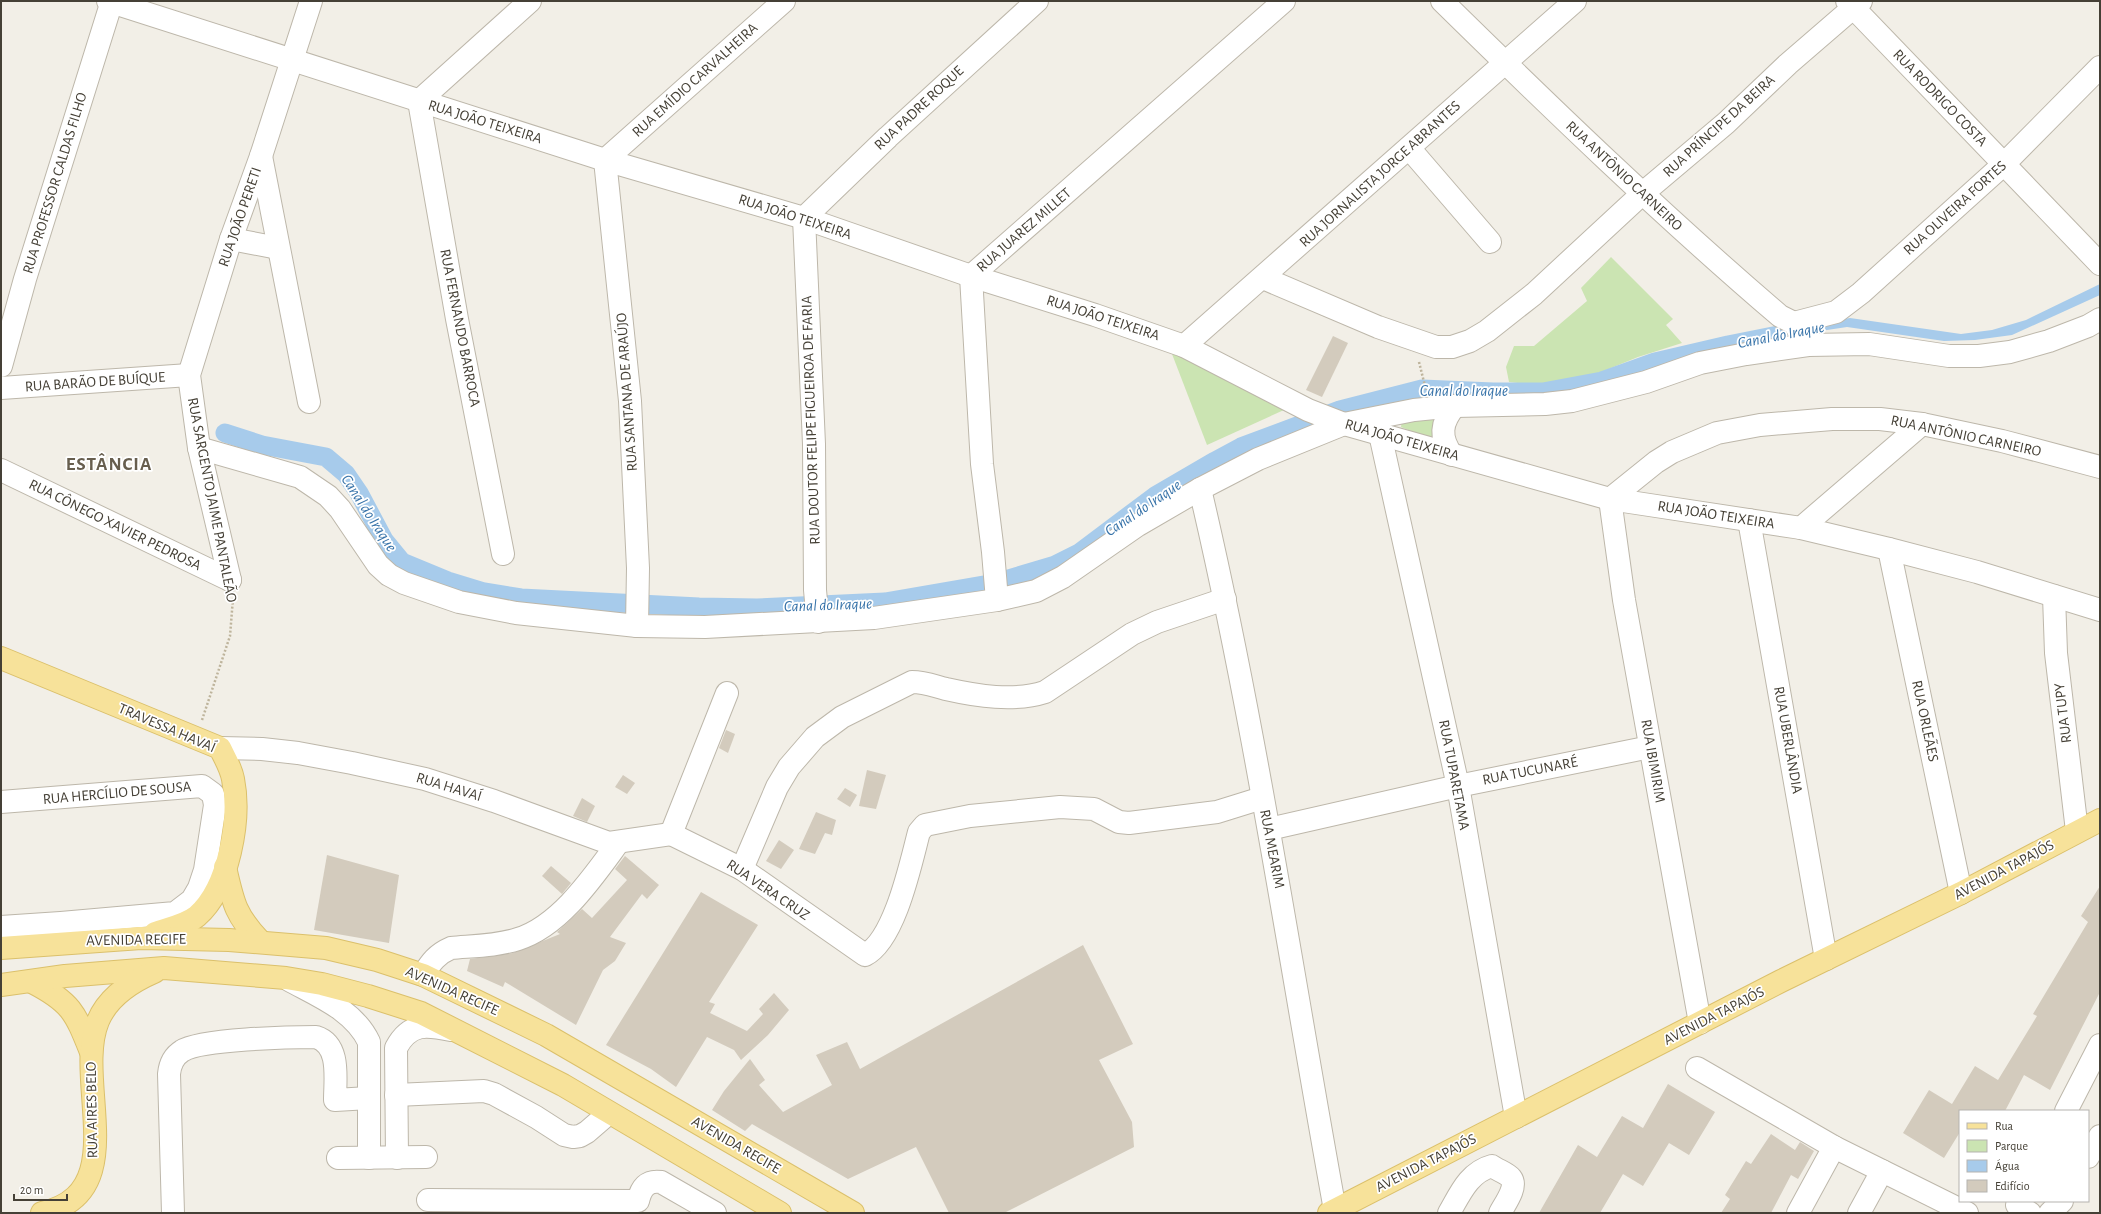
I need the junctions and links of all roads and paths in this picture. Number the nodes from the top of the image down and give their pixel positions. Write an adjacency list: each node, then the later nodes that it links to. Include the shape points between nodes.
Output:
1 (111, 1): 10 (street, RUA JOÃO TEIXEIRA); 30 (street, RUA PROFESSOR CALDAS FILHO, via 25,279)
2 (311, 1): 10 (street, RUA JOÃO PERETI)
3 (530, 1): 13 (street)
4 (784, 1): 16 (street, RUA EMÍDIO CARVALHEIRA)
5 (1037, 1): 19 (street, RUA PADRE ROQUE, via 888,137)
6 (1284, 1): 24 (street, RUA JUAREZ MILLET)
7 (1442, 1): 11 (street, RUA ANTÔNIO CARNEIRO)
8 (1575, 1): 11 (street, RUA JORNALISTA JORGE ABRANTES)
9 (1854, 3): 17 (street, RUA RODRIGO COSTA); 18 (street, RUA PRÍNCIPE DA BEIRA, via 1726,123)
10 (291, 58): 13 (street, RUA JOÃO TEIXEIRA); 15 (street, RUA JOÃO PERETI)
11 (1505, 63): 14 (street, RUA JORNALISTA JORGE ABRANTES); 18 (street, RUA ANTÔNIO CARNEIRO)
12 (2100, 67): 17 (street, RUA OLIVEIRA FORTES)
13 (419, 101): 16 (street, RUA JOÃO TEIXEIRA); 47 (street, RUA FERNANDO BARROCA, via 457,320)
14 (1409, 148): 21 (street); 25 (street, RUA JORNALISTA JORGE ABRANTES)
15 (261, 156): 20 (street, RUA JOÃO PERETI); 22 (street)
16 (605, 160): 19 (street, RUA JOÃO TEIXEIRA); 54 (street, RUA SANTANA DE ARAÚJO, via 630,401)
17 (2004, 164): 23 (street, RUA RODRIGO COSTA); 27 (street, RUA OLIVEIRA FORTES, via 1928,234 1836,312)
18 (1643, 193): 25 (street, RUA PRÍNCIPE DA BEIRA, via 1534,294 1487,332 1452,347 1436,347 1378,327); 27 (street, RUA ANTÔNIO CARNEIRO, via 1702,249)
19 (804, 218): 24 (street, RUA JOÃO TEIXEIRA); 52 (street, RUA DOUTOR FELIPE FIGUEIROA DE FARIA, via 814,444)
20 (231, 239): 22 (street); 31 (street, RUA JOÃO PERETI)
21 (1490, 242)
22 (278, 248): 33 (street)
23 (2100, 264)
24 (971, 276): 29 (street, RUA JOÃO TEIXEIRA); 49 (street, RUA JUAREZ MILLET, via 982,464)
25 (1263, 278): 29 (street, RUA JORNALISTA JORGE ABRANTES)
26 (2100, 318): 28 (street, via 2088,326 2049,341 2010,352 1979,356 1949,356 1868,344)
27 (1787, 320): 28 (street, RUA ANTÔNIO CARNEIRO)
28 (1808, 345): 34 (street, via 1700,363 1646,382 1572,400 1545,404)
29 (1184, 346): 35 (street, RUA JOÃO TEIXEIRA, via 1308,410)
30 (1, 366)
31 (189, 375): 32 (street, RUA BARÃO DE BUÍQUE); 38 (street, RUA SARGENTO JAIME PANTALEÃO)
32 (1, 388)
33 (309, 402)
34 (1455, 406): 35 (street, via 1414,410); 39 (street, via 1444,421 1442,430)
35 (1344, 424): 37 (street, RUA JOÃO TEIXEIRA); 42 (street, via 1258,459)
36 (1922, 424): 40 (street, RUA ANTÔNIO CARNEIRO, via 2002,441); 43 (street, RUA ANTÔNIO CARNEIRO, via 1853,418 1760,425 1717,433 1672,452); 45 (street)
37 (1380, 434): 39 (street, RUA JOÃO TEIXEIRA); 60 (street, RUA TUPARETAMA)
38 (198, 448): 48 (street, RUA SARGENTO JAIME PANTALEÃO); 54 (street, via 300,478 314,486 340,509 378,564 389,575 404,583 458,602 516,613)
39 (1452, 455): 43 (street, RUA JOÃO TEIXEIRA)
40 (2100, 468)
41 (1, 470): 48 (street, RUA CÔNEGO XAVIER PEDROSA)
42 (1200, 489): 49 (street, via 1138,525 1064,577 1036,591); 51 (street, RUA MEARIM)
43 (1610, 499): 44 (street, RUA JOÃO TEIXEIRA); 58 (street, RUA IBIMIRIM, via 1624,600)
44 (1749, 520): 45 (street, RUA JOÃO TEIXEIRA); 75 (street, RUA UBERLÂNDIA)
45 (1801, 528): 46 (street, RUA JOÃO TEIXEIRA)
46 (1889, 548): 50 (street, RUA JOÃO TEIXEIRA); 70 (street, RUA ORLEÃES)
47 (503, 554)
48 (230, 580): 57 (path, RUA SARGENTO JAIME PANTALEÃO, via 234,604 230,636)
49 (996, 596): 52 (street, via 874,618)
50 (2054, 596): 53 (street, RUA JOÃO TEIXEIRA); 65 (street, RUA TUPY, via 2056,653)
51 (1225, 600): 61 (street, RUA MEARIM); 69 (street, via 1157,622 1132,634 1045,692 1029,697 1005,697 961,692 912,682 829,725 789,767 762,818)
52 (817, 608): 54 (street, via 705,627)
53 (2100, 610)
54 (638, 620)
55 (1, 658): 57 (main road, TRAVESSA HAVAÍ)
56 (727, 693): 66 (street)
57 (197, 740): 59 (main road, TRAVESSA HAVAÍ)
58 (1650, 747): 60 (street, RUA TUCUNARÉ); 81 (street, RUA IBIMIRIM)
59 (220, 748): 67 (street, RUA HAVAÍ, via 298,753 425,779 494,801 600,841); 68 (main road, TRAVESSA HAVAÍ, via 231,771 236,804 234,835)
60 (1458, 786): 64 (street, RUA TUCUNARÉ); 90 (street, RUA TUPARETAMA)
61 (1262, 798): 64 (street, RUA MEARIM); 69 (street, RUA VERA CRUZ, via 1217,812 1129,823 1119,822 1094,809 1060,807 931,822 919,832 903,892 887,930 865,955)
62 (1, 802): 71 (street, RUA HERCÍLIO DE SOUSA, via 202,786 213,794 215,805 205,870 199,888 192,900 175,913)
63 (2100, 820): 65 (main road, AVENIDA TAPAJÓS)
64 (1269, 829): 107 (street, RUA MEARIM)
65 (2077, 831): 70 (main road, AVENIDA TAPAJÓS)
66 (671, 834): 67 (street, RUA HAVAÍ); 69 (street, RUA VERA CRUZ)
67 (618, 842): 77 (street, via 574,899 544,927 517,940 451,948 432,960)
68 (225, 867): 72 (main road, TRAVESSA HAVAÍ, via 217,890 196,916 180,925); 73 (main road, TRAVESSA HAVAÍ, via 235,908 246,926)
69 (742, 870)
70 (1961, 893): 75 (main road, AVENIDA TAPAJÓS)
71 (1, 927)
72 (140, 938): 73 (main road, AVENIDA RECIFE); 74 (main road, AVENIDA RECIFE)
73 (260, 941): 77 (main road, AVENIDA RECIFE, via 326,948 377,960)
74 (1, 948)
75 (1826, 959): 81 (main road, AVENIDA TAPAJÓS)
76 (164, 968): 78 (main road, AVENIDA RECIFE); 79 (main road, AVENIDA RECIFE); 84 (main road, RUA AIRES BELO, via 140,978 107,1005 93,1034)
77 (423, 975): 112 (main road, AVENIDA RECIFE, via 546,1035)
78 (286, 978): 82 (main road, AVENIDA RECIFE, via 368,996 421,1013); 87 (street, via 331,1002 360,1026 369,1042)
79 (29, 982): 80 (main road, AVENIDA RECIFE); 84 (main road, RUA AIRES BELO, via 64,1002 79,1024)
80 (1, 984)
81 (1700, 1023): 90 (main road, AVENIDA TAPAJÓS)
82 (460, 1032): 86 (street, via 422,1026 406,1035 396,1048); 89 (main road, AVENIDA RECIFE)
83 (2100, 1046): 88 (street)
84 (91, 1052): 108 (main road, RUA AIRES BELO, via 94,1145 90,1175 84,1187 68,1204)
85 (1697, 1068): 92 (street)
86 (396, 1095): 89 (street, via 484,1091 536,1117 564,1135 573,1136 587,1132); 97 (street)
87 (369, 1098): 96 (street); 109 (street, via 335,1100 332,1050 326,1041 316,1037 202,1045 184,1050 172,1061 168,1074)
88 (2067, 1110)
89 (609, 1113): 111 (main road, AVENIDA RECIFE)
90 (1516, 1118): 107 (main road, AVENIDA TAPAJÓS)
91 (2100, 1136): 93 (street)
92 (1834, 1147): 98 (street); 115 (street)
93 (2089, 1155)
94 (426, 1157): 97 (street)
95 (338, 1158): 96 (street)
96 (370, 1158): 97 (street)
97 (397, 1158)
98 (1882, 1170): 116 (street); 117 (street)
99 (428, 1200): 102 (street)
100 (2061, 1202): 118 (street)
101 (686, 1205): 106 (street, via 661,1182 654,1181 644,1186); 110 (street)
102 (470, 1207): 103 (street)
103 (507, 1207): 104 (street)
104 (552, 1207): 105 (street)
105 (601, 1207): 106 (street)
106 (638, 1207)
107 (1332, 1211)
108 (42, 1213)
109 (173, 1213)
110 (714, 1213)
111 (780, 1213)
112 (853, 1213)
113 (1449, 1213): 114 (street, via 1468,1180 1484,1168 1492,1166 1511,1178 1512,1183)
114 (1500, 1213)
115 (1798, 1213)
116 (1859, 1213)
117 (1967, 1213)
118 (2050, 1213)

